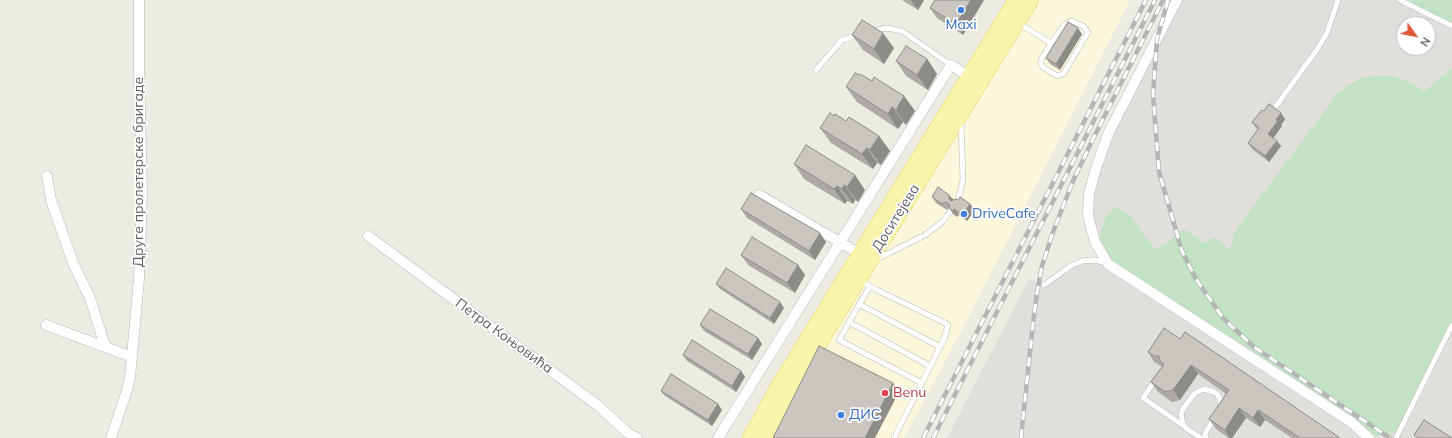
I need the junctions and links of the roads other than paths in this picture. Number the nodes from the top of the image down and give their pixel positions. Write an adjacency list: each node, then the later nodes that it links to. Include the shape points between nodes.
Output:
1 (140, 0): 31 (street, Друге пролетерске бригаде, via 142,193 139,279)
2 (1016, 0): 12 (main road, Доситејева)
3 (1031, 0): 7 (main road, Доситејева)
4 (1177, 0): 22 (street, via 1109,132 1089,194 1088,216 1095,242)
5 (1338, 0): 13 (lane, via 1327,33)
6 (1401, 0): 8 (lane)
7 (1017, 22): 9 (lane); 12 (main road, Доситејева)
8 (1452, 26)
9 (1051, 43): 9 (lane, via 1041,64 1057,76 1064,73 1088,32 1083,26 1072,21 1064,25)
10 (951, 65): 11 (lane, via 902,31 887,28 842,40); 12 (street); 20 (street)
11 (816, 70)
12 (974, 80): 14 (main road, Доситејева); 21 (main road, Доситејева)
13 (1276, 106)
14 (961, 114): 17 (lane, via 963,180); 21 (main road, Доситејева)
15 (47, 176): 29 (street, via 51,200 72,263 90,298)
16 (759, 195): 20 (street)
17 (957, 203)
18 (950, 212): 21 (lane, via 925,235)
19 (368, 236): 37 (street, Петра Коњовића, via 596,404)
20 (840, 242): 21 (street); 38 (street)
21 (864, 259): 23 (main road, Доситејева)
22 (1108, 264): 24 (lane, via 1095,260 1072,264); 44 (street, via 1351,422)
23 (859, 280): 25 (lane); 30 (lane, via 948,325); 39 (main road, Доситејева, via 778,387); 40 (main road, Доситејева, via 788,394)
24 (1044, 285)
25 (859, 304): 26 (lane); 30 (lane)
26 (849, 322): 32 (lane); 34 (lane, via 839,340)
27 (46, 325): 29 (street)
28 (1452, 325): 45 (lane)
29 (105, 346): 31 (street)
30 (940, 347): 32 (lane)
31 (132, 357): 36 (street, Друге пролетерске бригаде, via 127,390)
32 (930, 366): 34 (lane)
33 (1159, 375): 35 (lane, via 1143,398)
34 (922, 383): 41 (lane)
35 (1186, 428): 42 (lane); 43 (lane, via 1183,424 1183,409 1194,393 1204,389 1214,392 1220,400 1219,413 1206,431)
36 (111, 438)
37 (637, 438)
38 (718, 438)
39 (750, 438)
40 (764, 438)
41 (894, 438)
42 (1201, 438)
43 (1206, 438)
44 (1369, 438)
45 (1396, 438)

